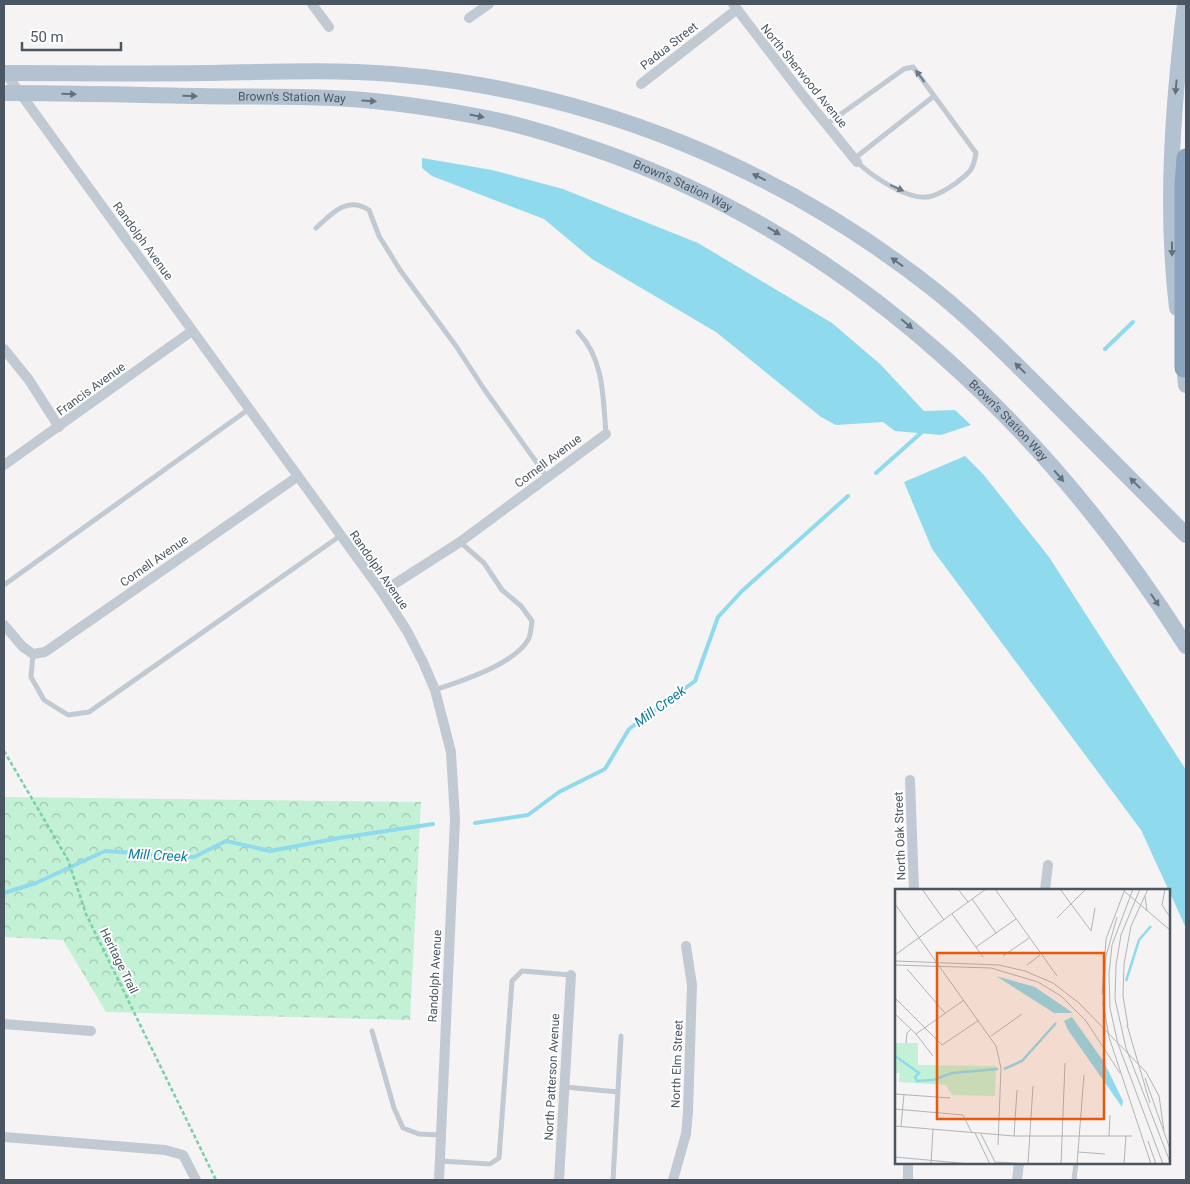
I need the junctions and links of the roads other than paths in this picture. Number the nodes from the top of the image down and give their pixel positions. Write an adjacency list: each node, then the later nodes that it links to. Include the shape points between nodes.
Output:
1 (312, 4): 6 (street)
2 (488, 4): 5 (street)
3 (1185, 4): 18 (main road, one-way to 18, via 1175,88 1170,183 1172,268)
4 (735, 7): 8 (street, Padua Street); 11 (street, North Sherwood Avenue)
5 (469, 18)
6 (329, 27)
7 (4, 72): 9 (street, Randolph Avenue); 25 (main road, Brown's Station Way, one-way to 7, via 1009,358 938,293 823,212 697,148 630,123 536,96 394,74)
8 (641, 84)
9 (12, 93): 15 (street, Randolph Avenue); 31 (main road, Brown's Station Way, one-way to 31, via 328,98 392,103 526,128 670,178 802,248 884,305 945,357 1063,480 1127,560)
10 (934, 96): 11 (lane, one-way to 11, via 913,67 904,69); 13 (lane); 13 (lane, one-way to 10, via 873,176 918,196 931,196 953,185 974,168 976,153)
11 (826, 124): 13 (street, North Sherwood Avenue)
12 (1186, 158): 18 (highway)
13 (856, 160)
14 (316, 228): 24 (lane, via 337,208 352,204 369,210 379,236 400,270)
15 (192, 331): 19 (street, Randolph Avenue); 20 (street, Francis Avenue)
16 (578, 332): 21 (lane, via 589,344 602,380)
17 (4, 348): 20 (street)
18 (1185, 377)
19 (249, 409): 23 (street, Randolph Avenue); 28 (lane)
20 (59, 427): 22 (street, Francis Avenue)
21 (606, 434): 24 (street, Cornell Avenue)
22 (4, 464)
23 (297, 477): 26 (street, Randolph Avenue); 32 (street, Cornell Avenue, via 45,652)
24 (548, 477): 27 (street, Cornell Avenue)
25 (1186, 535)
26 (340, 536): 29 (street, Randolph Avenue); 32 (lane, via 89,712 68,715 44,700 31,677)
27 (460, 542): 29 (street, Cornell Avenue); 33 (lane, via 484,562 502,590 521,606 532,621 528,639 519,652 478,674)
28 (4, 585)
29 (382, 592): 33 (street, Randolph Avenue, via 407,631)
30 (4, 625): 32 (street)
31 (1186, 646)
32 (33, 654)
33 (435, 690): 46 (street, Randolph Avenue, via 451,752 455,819)
34 (910, 780): 36 (street, North Oak Street)
35 (1048, 865): 37 (street)
36 (914, 889)
37 (1045, 889)
38 (686, 946): 56 (street, North Elm Street, via 692,985 688,1112 686,1134)
39 (571, 975): 44 (street, North Patterson Avenue); 48 (lane, via 522,971 512,981 499,1158 490,1164)
40 (4, 1024): 41 (street)
41 (91, 1031)
42 (372, 1032): 46 (lane, via 403,1128 419,1134)
43 (621, 1036): 45 (lane)
44 (564, 1087): 45 (lane); 54 (street, North Patterson Avenue)
45 (618, 1092): 55 (lane)
46 (441, 1135): 48 (street, Randolph Avenue)
47 (4, 1138): 52 (street, via 165,1150 183,1155)
48 (440, 1161): 53 (street, Randolph Avenue)
49 (908, 1164): 57 (street)
50 (1018, 1164): 58 (street)
51 (1076, 1164): 59 (lane)
52 (196, 1180)
53 (439, 1180)
54 (559, 1180)
55 (612, 1180)
56 (673, 1180)
57 (908, 1180)
58 (1017, 1180)
59 (1074, 1180)

